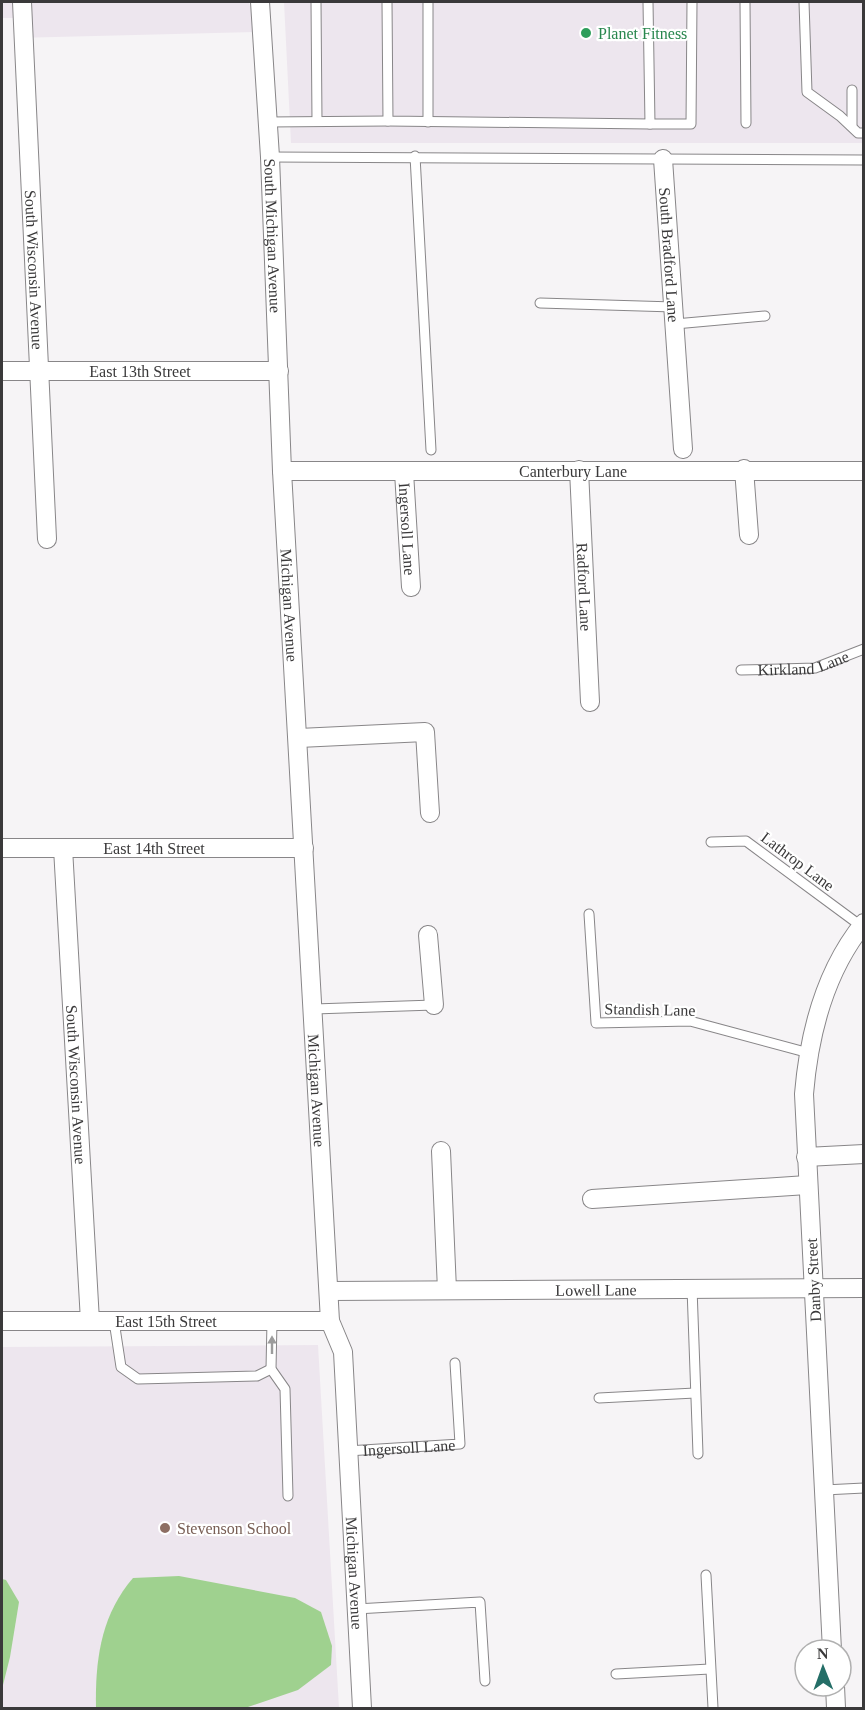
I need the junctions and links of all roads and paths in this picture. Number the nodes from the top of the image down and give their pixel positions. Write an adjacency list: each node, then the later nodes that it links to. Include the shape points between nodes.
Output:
1 (22, 2): 28 (street, South Wisconsin Avenue)
2 (260, 2): 13 (street, South Michigan Avenue)
3 (316, 2): 11 (lane)
4 (387, 2): 12 (lane)
5 (428, 2): 14 (lane)
6 (648, 2): 16 (lane)
7 (692, 2): 16 (lane, via 691,124)
8 (745, 2): 15 (lane)
9 (804, 2): 17 (lane, via 807,92)
10 (852, 90): 17 (lane)
11 (317, 121): 12 (lane); 13 (lane)
12 (388, 121): 14 (lane)
13 (268, 122): 20 (street, South Michigan Avenue)
14 (428, 122): 16 (lane)
15 (746, 123)
16 (650, 124)
17 (852, 125): 18 (lane, via 858,133)
18 (864, 133)
19 (415, 156): 20 (lane); 21 (lane); 30 (lane)
20 (270, 157): 27 (street, South Michigan Avenue)
21 (663, 159): 22 (lane); 24 (street, South Bradford Lane)
22 (864, 160)
23 (540, 303): 24 (lane)
24 (674, 316): 25 (lane); 29 (street, South Bradford Lane)
25 (765, 316)
26 (2, 371): 28 (street, East 13th Street)
27 (279, 371): 28 (street, East 13th Street); 32 (street, South Michigan Avenue)
28 (39, 372): 37 (street, South Wisconsin Avenue)
29 (683, 449)
30 (431, 450)
31 (744, 469): 33 (street, Canterbury Lane); 34 (street, Canterbury Lane); 36 (street)
32 (282, 471): 35 (street, Canterbury Lane); 42 (street, Michigan Avenue)
33 (579, 471): 35 (street, Canterbury Lane); 41 (street, Radford Lane)
34 (864, 471)
35 (404, 472): 38 (street, Ingersoll Lane)
36 (749, 535)
37 (47, 539)
38 (411, 586)
39 (864, 649): 40 (lane, Kirkland Lane, via 815,668)
40 (741, 670)
41 (590, 702)
42 (299, 738): 43 (street, via 425,732); 47 (street, Michigan Avenue)
43 (430, 813)
44 (711, 842): 49 (lane, Lathrop Lane, via 746,841)
45 (2, 848): 46 (street, East 14th Street)
46 (63, 848): 47 (street, East 14th Street); 65 (street, South Wisconsin Avenue)
47 (304, 848): 52 (street, Michigan Avenue)
48 (589, 914): 53 (lane, Standish Lane, via 596,1023 690,1022)
49 (862, 925): 53 (street, Danby Street, via 834,972)
50 (428, 935): 51 (street)
51 (434, 1005): 52 (lane)
52 (314, 1009): 63 (street, Michigan Avenue)
53 (809, 1053): 56 (street, Danby Street, via 804,1094)
54 (441, 1151): 62 (street)
55 (864, 1154): 56 (street)
56 (806, 1157): 57 (street, Danby Street)
57 (807, 1185): 58 (street); 60 (street, Danby Street)
58 (592, 1199)
59 (692, 1288): 60 (street, Lowell Lane); 62 (street, Lowell Lane); 71 (lane)
60 (813, 1288): 61 (street, Lowell Lane); 76 (street, Danby Street)
61 (864, 1288)
62 (447, 1290): 63 (street, Lowell Lane)
63 (329, 1291): 67 (street, Michigan Avenue)
64 (2, 1321): 65 (street, East 15th Street)
65 (90, 1321): 68 (street, East 15th Street)
66 (272, 1321): 67 (street, East 15th Street); 68 (street, East 15th Street); 70 (lane, one-way to 66)
67 (330, 1321): 73 (street, Michigan Avenue, via 343,1352)
68 (114, 1322): 70 (lane, via 121,1367 138,1379 258,1376)
69 (455, 1363): 73 (lane, Ingersoll Lane, via 460,1444)
70 (271, 1369): 77 (lane, via 285,1389)
71 (695, 1393): 72 (lane); 74 (lane)
72 (599, 1398)
73 (347, 1451): 79 (street, Michigan Avenue)
74 (698, 1454)
75 (864, 1488): 76 (lane)
76 (824, 1490): 80 (street, Danby Street)
77 (288, 1496)
78 (706, 1575): 81 (lane)
79 (357, 1609): 83 (lane, via 480,1602); 84 (street, Michigan Avenue)
80 (831, 1638)
81 (711, 1669): 82 (lane); 85 (lane)
82 (616, 1674)
83 (485, 1681)
84 (362, 1708)
85 (713, 1708)

